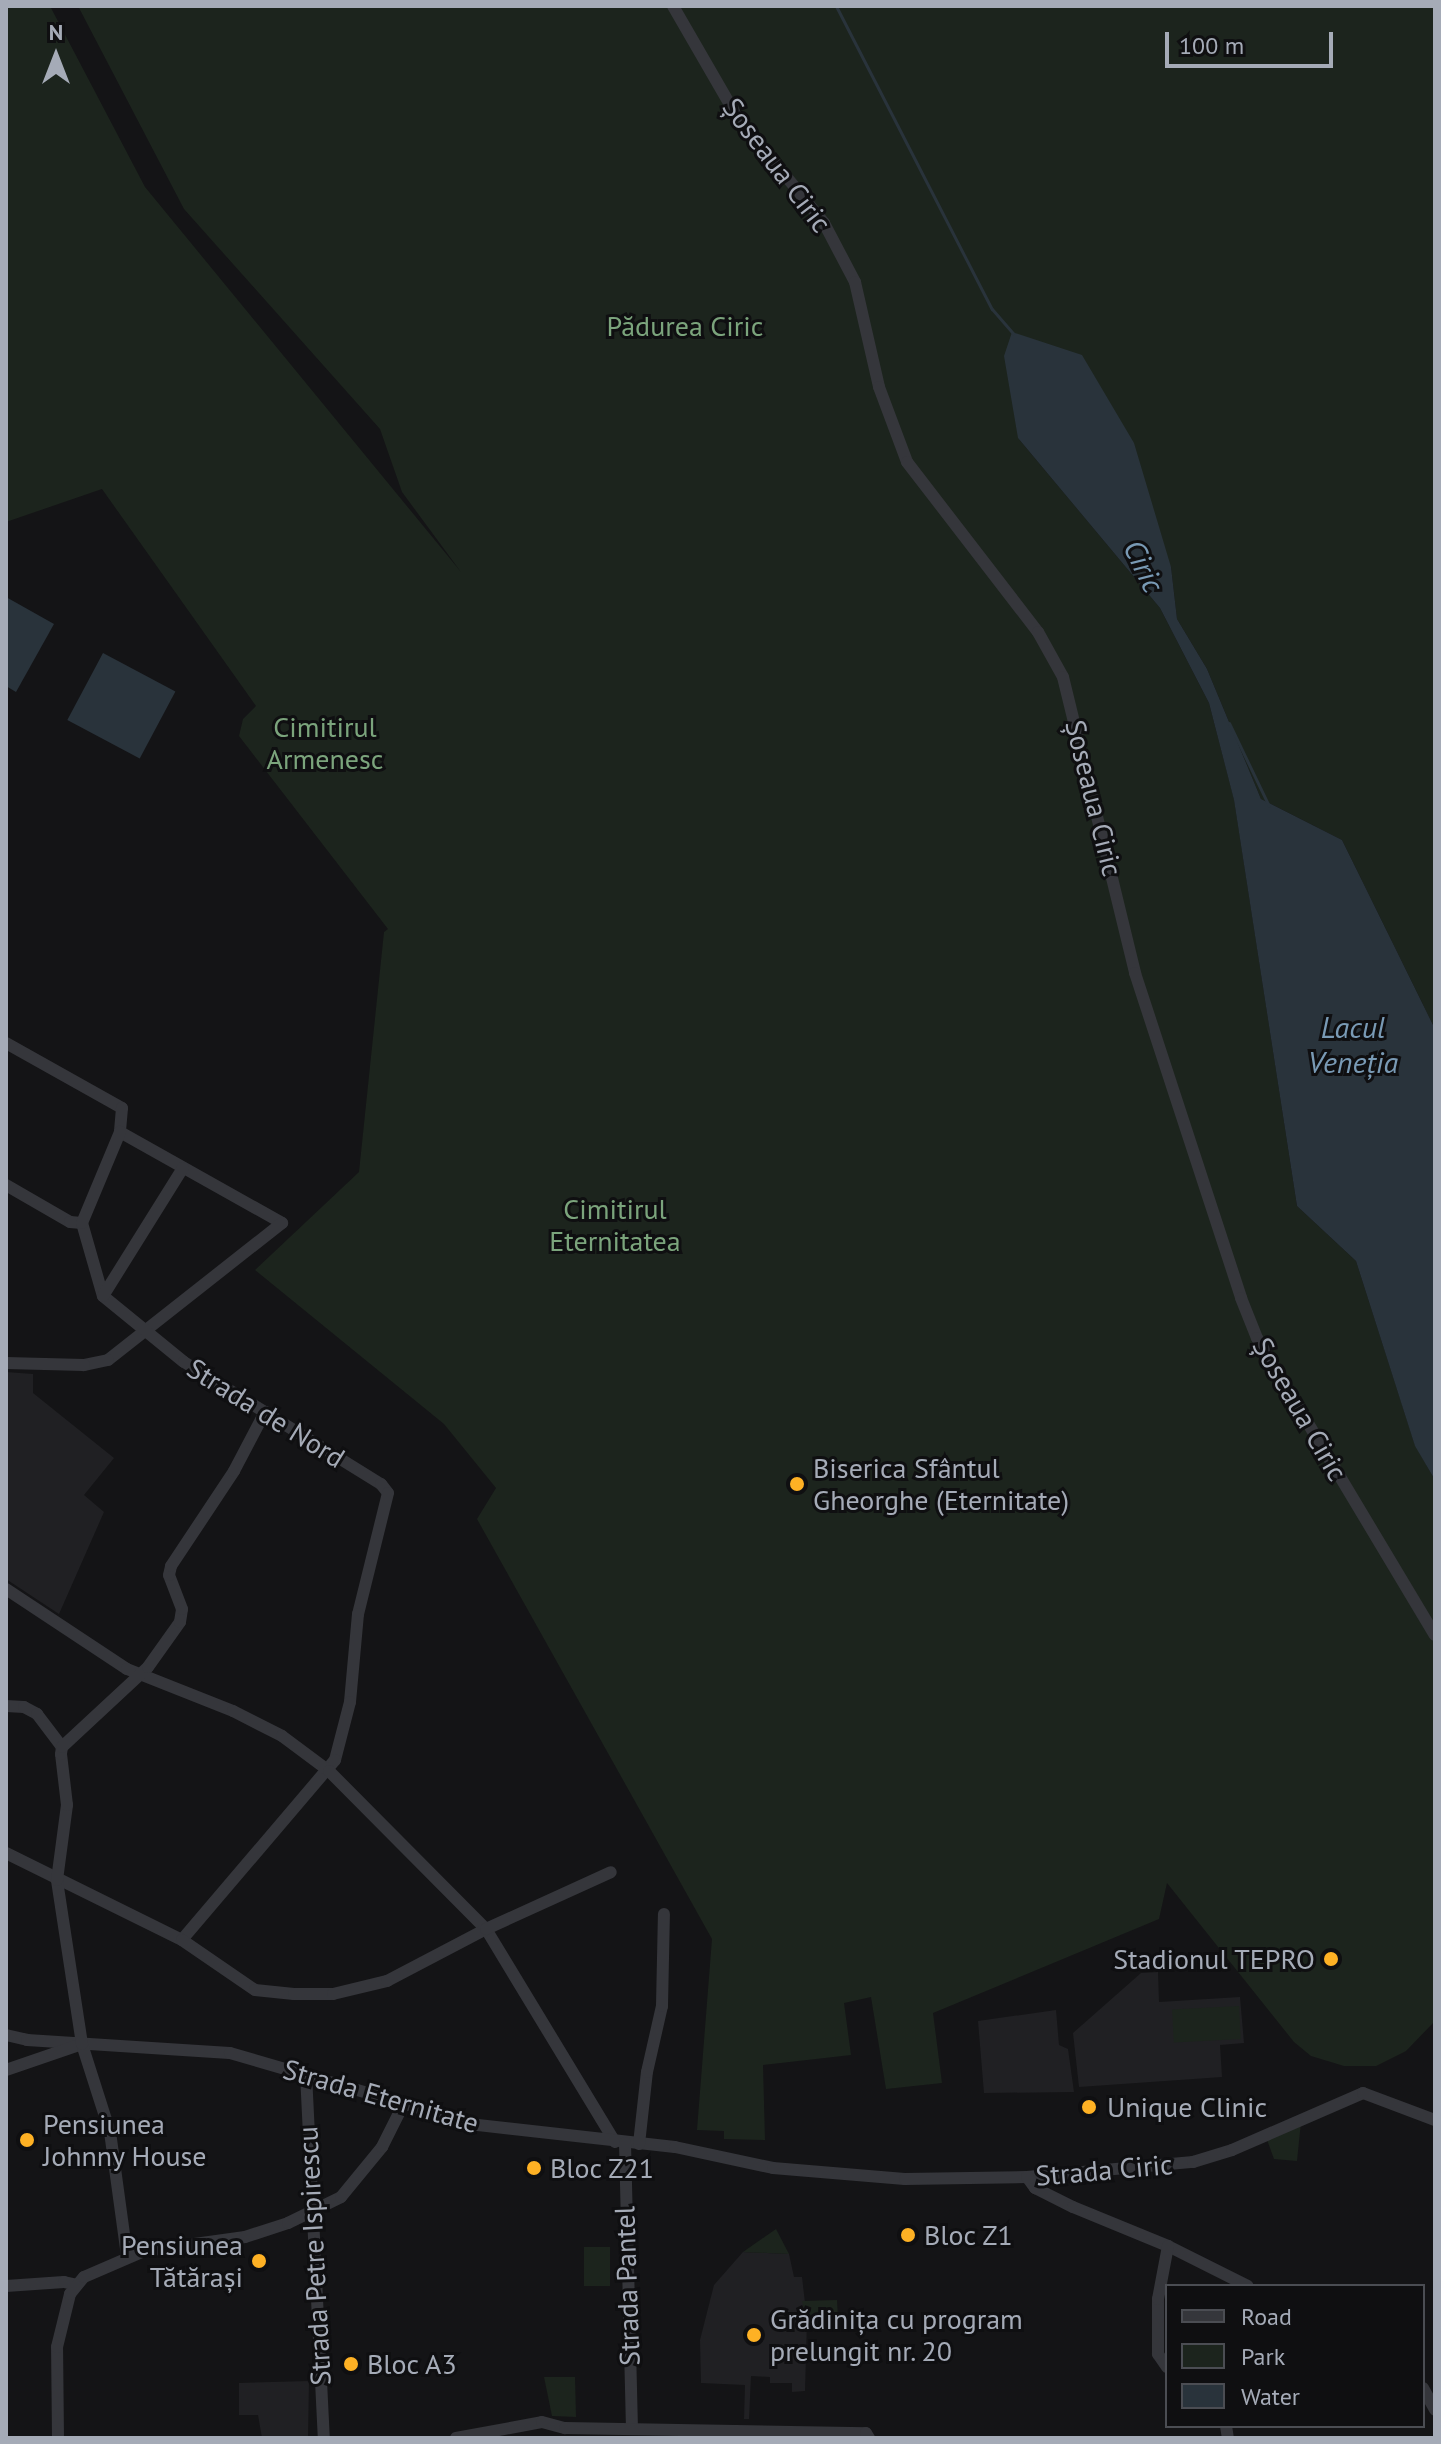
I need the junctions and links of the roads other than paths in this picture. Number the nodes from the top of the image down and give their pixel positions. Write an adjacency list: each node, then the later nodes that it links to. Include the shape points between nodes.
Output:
1 (673, 6): 12 (street, Șoseaua Ciric, via 736,115 824,223 855,282 879,387 907,462 1038,632 1063,677 1135,973 1241,1298 1257,1338)
2 (6, 1043): 3 (street, via 122,1108)
3 (120, 1132): 4 (street); 6 (street)
4 (183, 1168): 7 (street); 8 (street, via 282,1223)
5 (6, 1185): 6 (street, via 70,1222)
6 (82, 1223): 7 (street)
7 (103, 1296): 8 (street, Strada de Nord)
8 (144, 1332): 9 (street, via 108,1360 68,1366); 10 (street, Strada de Nord)
9 (6, 1363)
10 (265, 1412): 13 (street, via 234,1471 171,1566 169,1575 182,1609 180,1622); 16 (street, Strada de Nord, via 388,1493 355,1627 343,1735)
11 (6, 1589): 13 (street, via 86,1645)
12 (1435, 1635)
13 (140, 1673): 15 (street); 16 (street, via 269,1730)
14 (6, 1706): 15 (street, via 37,1714)
15 (62, 1747): 19 (street, via 67,1805)
16 (329, 1771): 21 (street); 22 (street)
17 (6, 1853): 19 (street)
18 (611, 1872): 21 (street)
19 (57, 1880): 22 (street); 24 (street)
20 (664, 1914): 30 (street, via 662,2006)
21 (486, 1929): 22 (street, via 387,1981 333,1994 255,1990); 29 (street)
22 (182, 1940)
23 (6, 2035): 24 (street, Strada Eternitate)
24 (82, 2044): 25 (street); 26 (street, Strada Eternitate, via 230,2053); 35 (street, via 110,2132)
25 (6, 2070)
26 (306, 2074): 27 (street, Strada Eternitate); 33 (street, Strada Petre Ispirescu)
27 (403, 2105): 29 (street, Strada Eternitate, via 478,2125); 33 (street, via 382,2147 354,2185)
28 (1435, 2120): 32 (street, Strada Ciric, via 1363,2093 1210,2158)
29 (620, 2142): 30 (street, Strada Eternitate); 42 (street, Strada Pantel)
30 (639, 2144): 31 (street, Strada Eternitate)
31 (755, 2165): 32 (street, Strada Ciric, via 905,2179)
32 (1027, 2177): 34 (street, via 1035,2188 1073,2207)
33 (312, 2211): 35 (street, via 245,2237); 44 (street, Strada Petre Ispirescu)
34 (1168, 2246): 36 (street); 39 (street, via 1158,2299 1158,2354)
35 (127, 2256): 37 (street)
36 (1244, 2284)
37 (77, 2285): 38 (street); 43 (street, via 57,2347)
38 (6, 2286)
39 (1165, 2364)
40 (1425, 2392): 41 (street)
41 (1435, 2410)
42 (632, 2428): 45 (street, via 565,2428 542,2422); 46 (street, via 866,2433)
43 (58, 2438)
44 (324, 2438)
45 (456, 2438)
46 (869, 2438)

